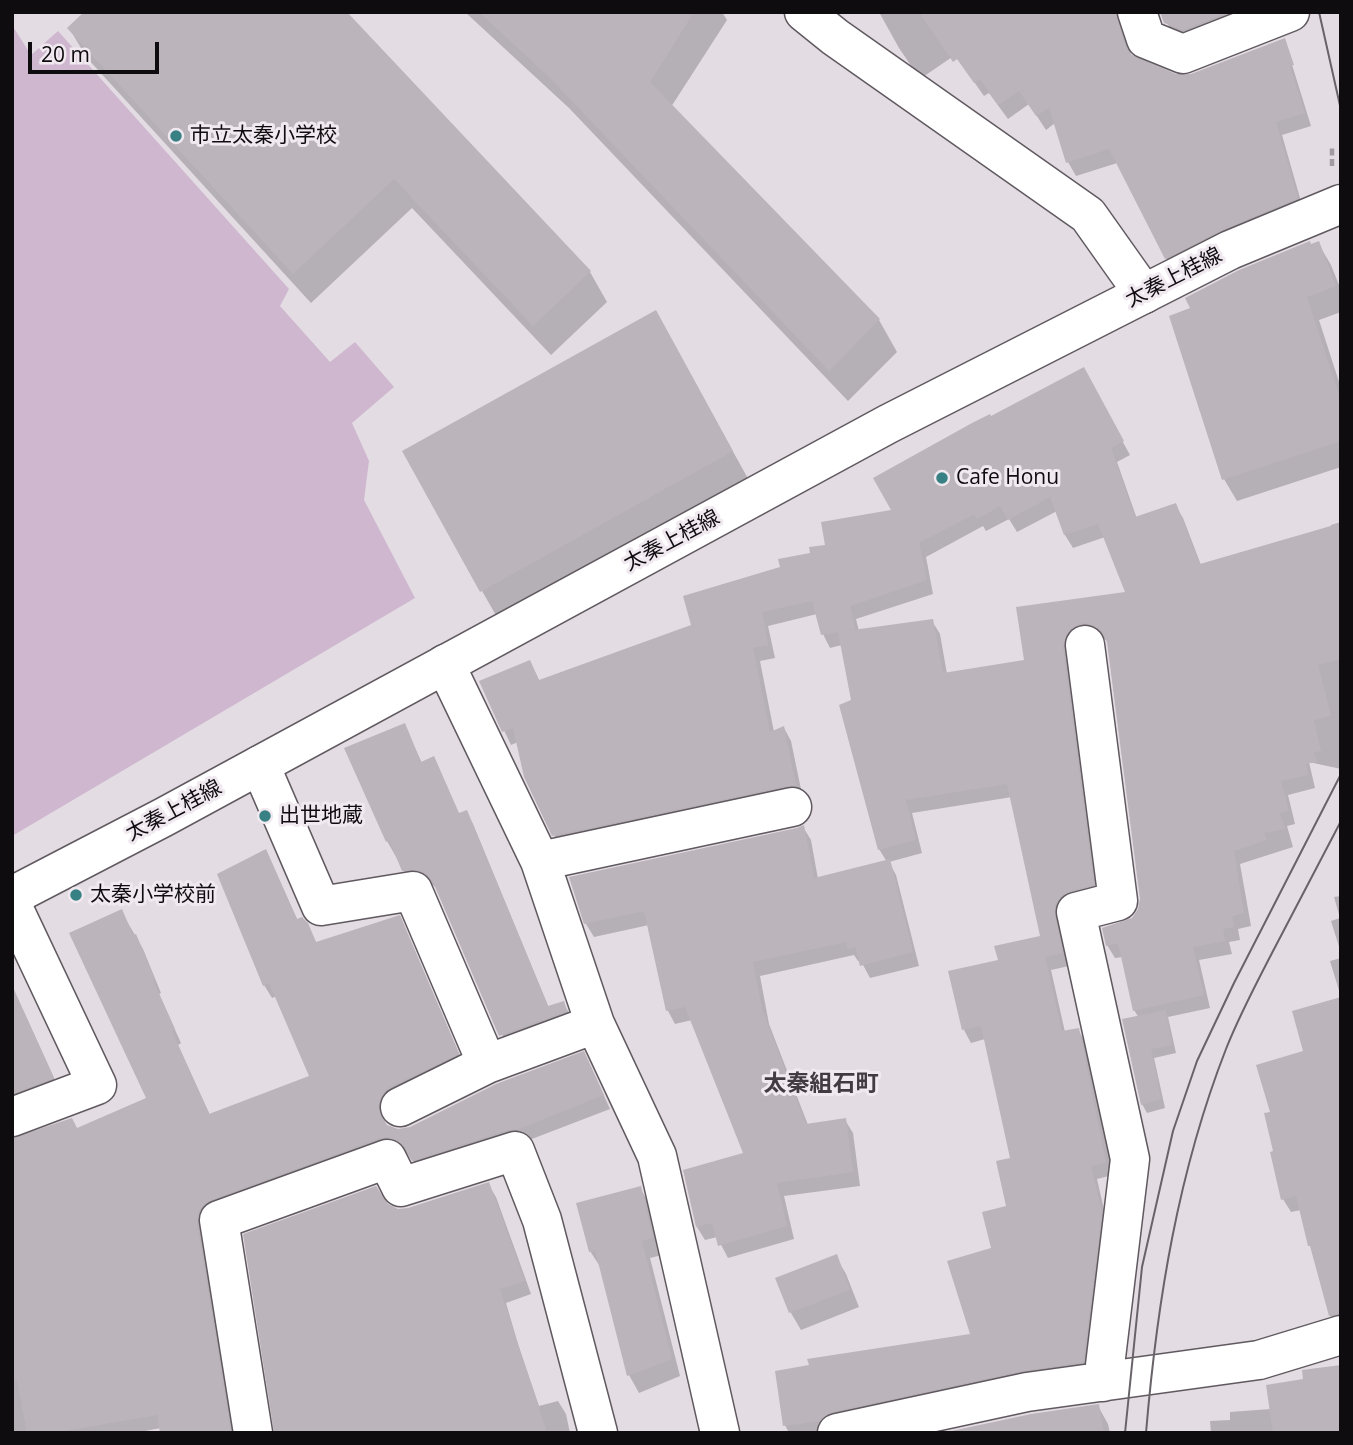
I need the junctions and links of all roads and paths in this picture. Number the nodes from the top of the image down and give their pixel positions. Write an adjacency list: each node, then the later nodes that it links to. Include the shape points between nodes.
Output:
1 (804, 12): 5 (main road, via 1088,215)
2 (1137, 12): 3 (main road, via 1146,39 1183,54)
3 (1290, 12)
4 (1341, 204): 5 (main road, 太秦上桂線, via 1230,250)
5 (1144, 294): 7 (main road, 太秦上桂線, via 888,424)
6 (1085, 645): 18 (main road, via 1118,901 1076,912 1130,1159)
7 (445, 664): 8 (main road, 太秦上桂線); 10 (main road)
8 (260, 765): 11 (main road, 太秦上桂線); 14 (main road, via 321,906 413,891)
9 (792, 807): 10 (main road)
10 (540, 861): 13 (main road)
11 (12, 896)
12 (12, 905): 16 (main road, via 97,1084)
13 (595, 1024): 14 (main road); 21 (main road, via 657,1156)
14 (488, 1064): 15 (main road)
15 (400, 1107)
16 (12, 1117)
17 (1341, 1335): 18 (main road, via 1259,1360)
18 (1103, 1382): 22 (main road, via 1027,1392)
19 (253, 1433): 20 (main road, via 219,1220 387,1159 401,1187 515,1151 542,1220)
20 (598, 1433)
21 (720, 1433)
22 (837, 1433)

